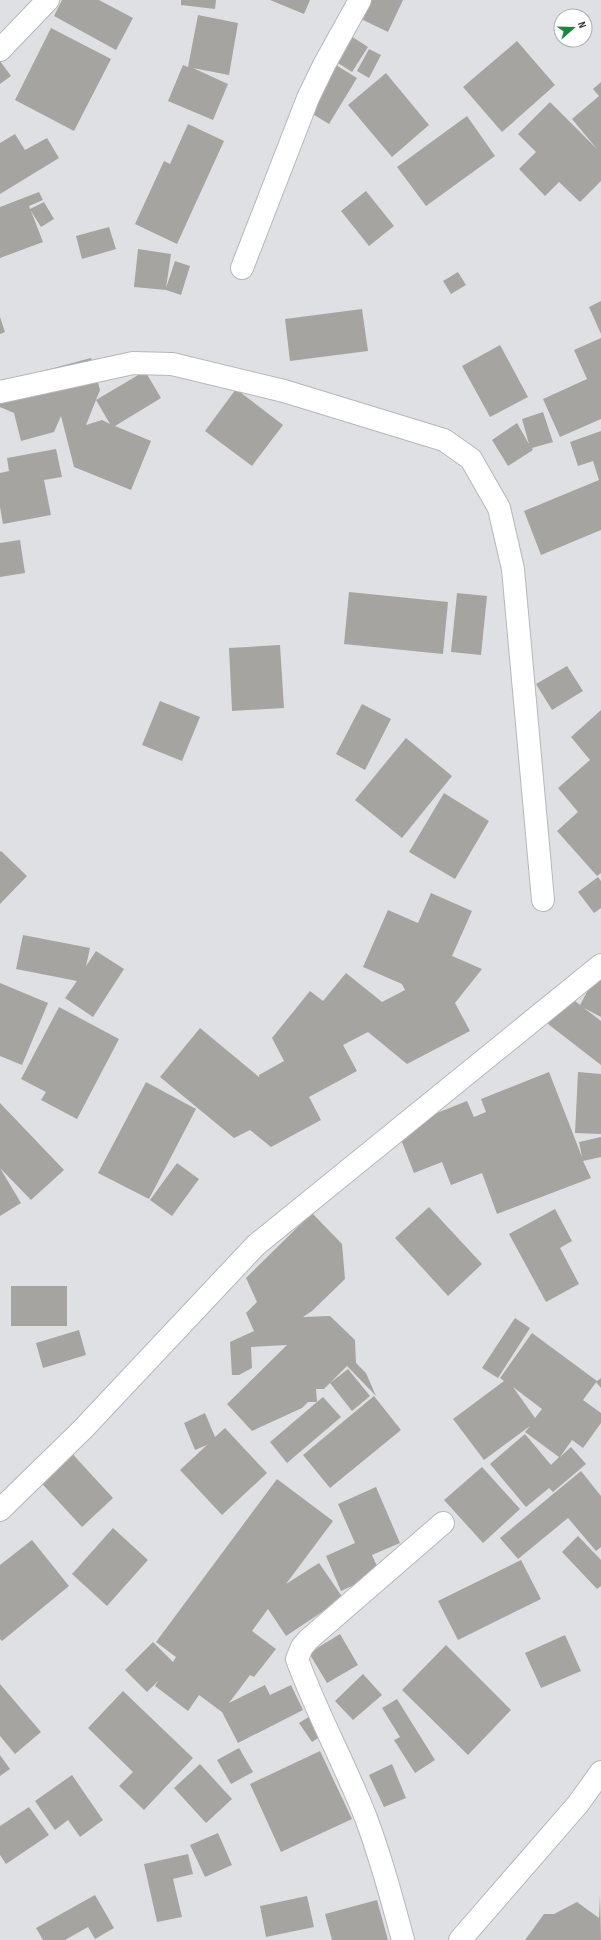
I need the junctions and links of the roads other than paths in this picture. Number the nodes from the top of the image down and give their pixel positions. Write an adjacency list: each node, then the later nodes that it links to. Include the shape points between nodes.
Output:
1 (48, 0): 3 (street)
2 (360, 0): 4 (street, via 308,98)
3 (0, 50)
4 (242, 268)
5 (0, 392): 6 (street, via 133,362 172,364 284,391 444,440 471,459 499,508 513,569)
6 (543, 900)
7 (601, 965): 8 (street, via 256,1245 83,1430)
8 (0, 1510)
9 (443, 1523): 11 (street, via 309,1639 297,1659 309,1693 366,1818 390,1889)
10 (601, 1772): 12 (street, via 578,1804)
11 (403, 1940)
12 (460, 1940)

